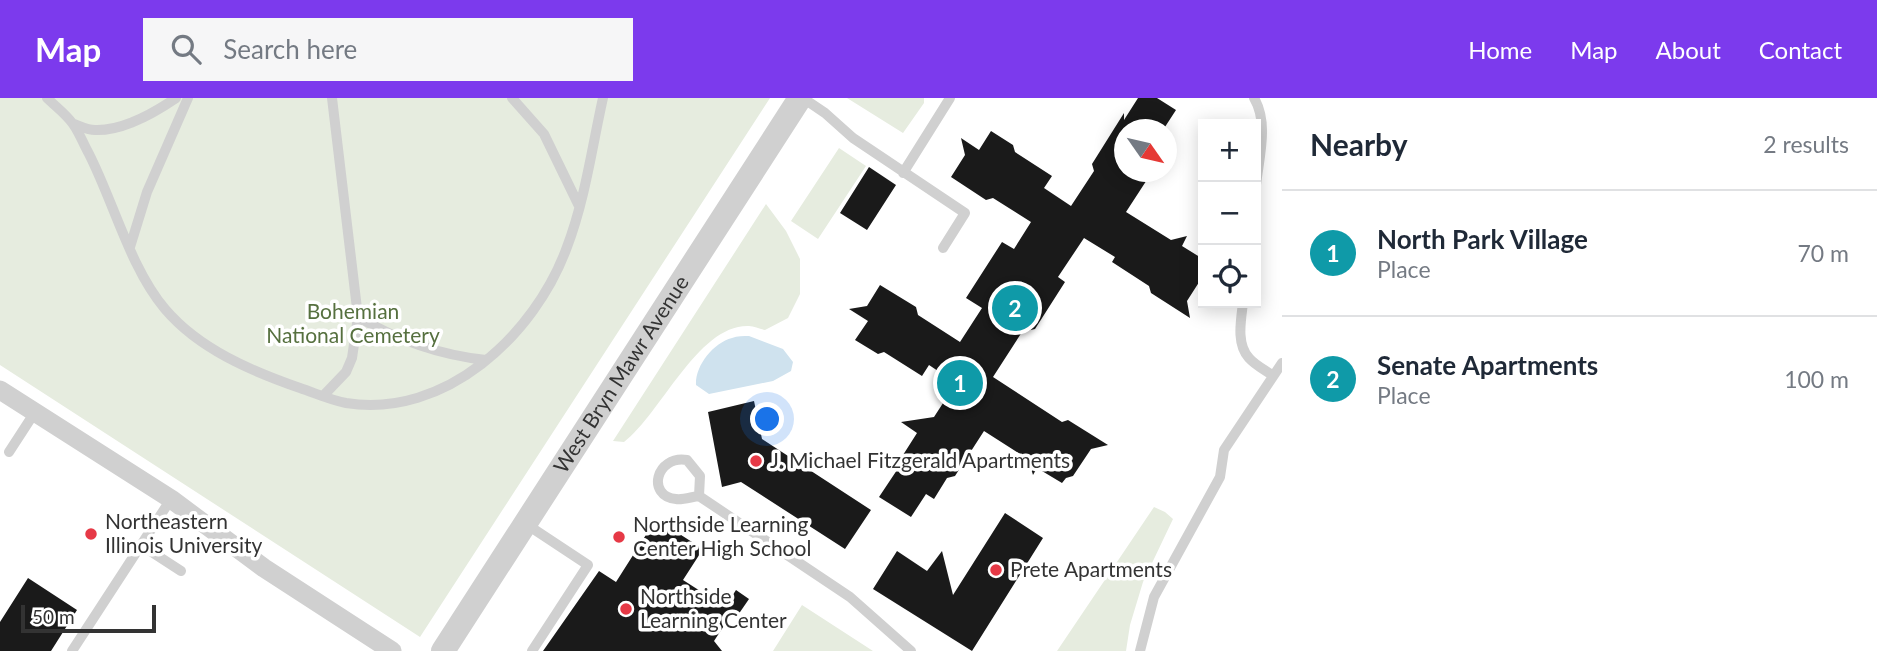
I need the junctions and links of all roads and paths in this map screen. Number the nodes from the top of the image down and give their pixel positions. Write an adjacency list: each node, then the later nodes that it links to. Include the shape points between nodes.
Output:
1 (47, 98): 10 (lane)
2 (176, 98): 10 (lane, via 108,129)
3 (188, 98): 14 (lane, via 147,192)
4 (332, 98): 17 (lane)
5 (512, 98): 13 (lane, via 544,134)
6 (603, 98): 13 (lane)
7 (802, 98): 11 (lane); 27 (street, West Bryn Mawr Avenue)
8 (950, 98): 11 (lane)
9 (1254, 98): 12 (lane, via 1263,122)
10 (74, 124): 14 (lane)
11 (902, 173): 15 (lane, via 965,213)
12 (1256, 182)
13 (579, 206): 18 (lane, via 567,248 531,314)
14 (131, 247): 22 (lane, via 145,282 165,310 193,335 271,378)
15 (943, 248)
16 (1242, 308): 20 (lane, via 1242,345 1248,358)
17 (358, 317): 18 (lane, via 418,346); 22 (lane, via 346,372)
18 (486, 360): 22 (lane, via 453,384 410,400 346,403)
19 (1282, 363): 20 (lane)
20 (1272, 375): 35 (lane, via 1224,450 1220,477 1154,597)
21 (0, 390): 23 (street)
22 (324, 396)
23 (35, 412): 24 (lane); 26 (street)
24 (9, 452)
25 (699, 496): 25 (lane, via 700,476 687,460 669,462 660,470 657,480 668,497); 34 (lane, via 850,597)
26 (171, 499): 28 (lane); 31 (street, via 264,568)
27 (525, 524): 32 (street, West Bryn Mawr Avenue); 33 (lane, via 587,565)
28 (141, 545): 29 (lane); 30 (lane)
29 (181, 571)
30 (72, 651)
31 (392, 651)
32 (443, 651)
33 (532, 651)
34 (911, 651)
35 (1140, 651)

